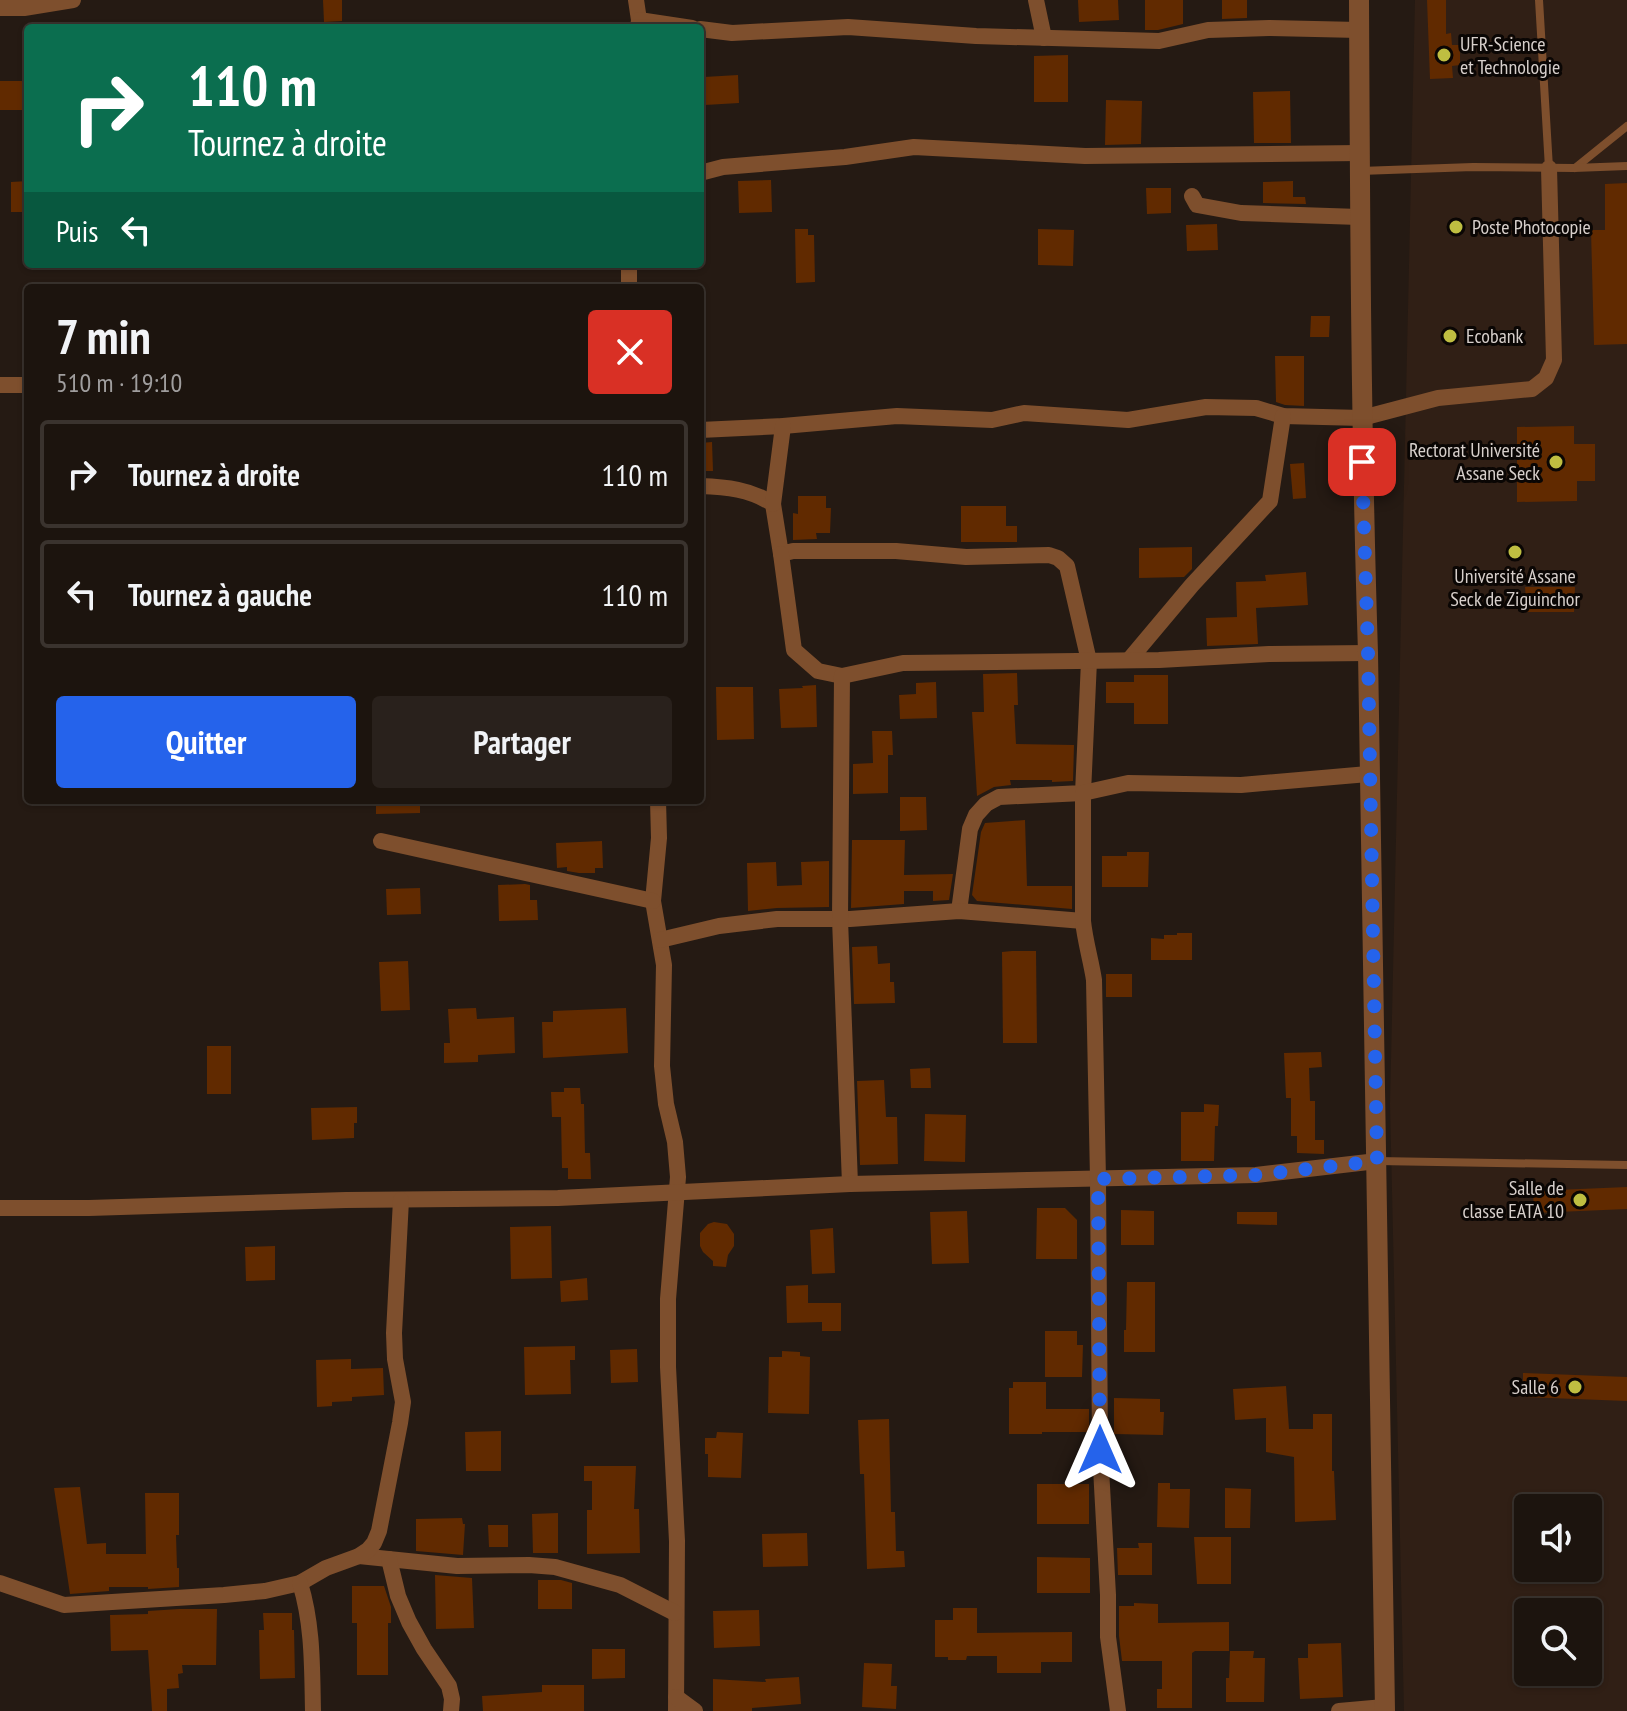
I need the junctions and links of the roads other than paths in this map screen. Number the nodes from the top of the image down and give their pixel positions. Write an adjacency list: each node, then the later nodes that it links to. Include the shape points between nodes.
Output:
1 (73, 0): 6 (street)
2 (636, 0): 7 (street)
3 (1036, 0): 10 (street)
4 (1359, 0): 9 (street)
5 (1539, 0): 14 (lane)
6 (0, 8)
7 (638, 24)
8 (704, 30): 10 (street, via 848,27)
9 (1359, 30): 10 (street, via 1208,30 1159,41); 12 (street)
10 (1044, 38)
11 (1627, 126): 15 (lane)
12 (1360, 162): 14 (lane); 16 (street, via 914,147); 18 (street)
13 (1627, 166): 15 (lane)
14 (1549, 168): 15 (lane); 22 (street, via 1554,360 1546,378 1532,389 1438,398)
15 (1574, 168)
16 (704, 172)
17 (1192, 196): 18 (street, via 1197,205 1241,213)
18 (1359, 217): 22 (street)
19 (0, 385): 20 (street)
20 (24, 385)
21 (1283, 416): 22 (street); 23 (street, via 1256,408 1206,407 1128,420 1024,413 992,420 897,416); 29 (street, via 1270,501)
22 (1362, 418): 28 (street)
23 (783, 426): 24 (street); 26 (street)
24 (704, 430)
25 (704, 486): 26 (street, via 736,489)
26 (773, 504): 27 (street)
27 (781, 554): 30 (street, via 1054,556 1067,566); 31 (street, via 794,650 818,671)
28 (1368, 653): 29 (street); 32 (street)
29 (1129, 660): 30 (street)
30 (1089, 661): 31 (street, via 903,663); 33 (street)
31 (842, 676): 38 (street)
32 (1368, 774): 33 (street, via 1241,785 1128,783); 41 (street)
33 (1083, 793): 37 (street, via 999,797 986,804 970,829); 39 (street)
34 (658, 804): 36 (street)
35 (381, 841): 36 (street)
36 (653, 901): 40 (street)
37 (959, 911): 38 (street); 39 (street)
38 (840, 919): 40 (street, via 719,926); 44 (street)
39 (1083, 921): 43 (street, via 1094,980)
40 (660, 940): 45 (street, via 662,1066)
41 (1377, 1161): 42 (lane); 43 (street, via 1256,1175); 54 (street)
42 (1627, 1165)
43 (1098, 1179): 44 (street); 58 (street, via 1100,1450 1108,1637)
44 (850, 1184): 45 (street)
45 (677, 1192): 46 (street); 52 (street, via 668,1299)
46 (401, 1200): 47 (street); 48 (street, via 394,1333 403,1402 379,1531)
47 (0, 1208)
48 (359, 1556): 49 (street); 51 (street)
49 (389, 1559): 52 (street, via 555,1567 620,1585); 56 (street, via 409,1622 449,1686)
50 (0, 1583): 51 (street, via 64,1605 224,1595)
51 (300, 1583): 55 (street, via 310,1626)
52 (675, 1613): 53 (street)
53 (676, 1704): 57 (street)
54 (1384, 1709): 59 (street)
55 (313, 1711)
56 (451, 1711)
57 (695, 1711)
58 (1118, 1711)
59 (1339, 1711)

